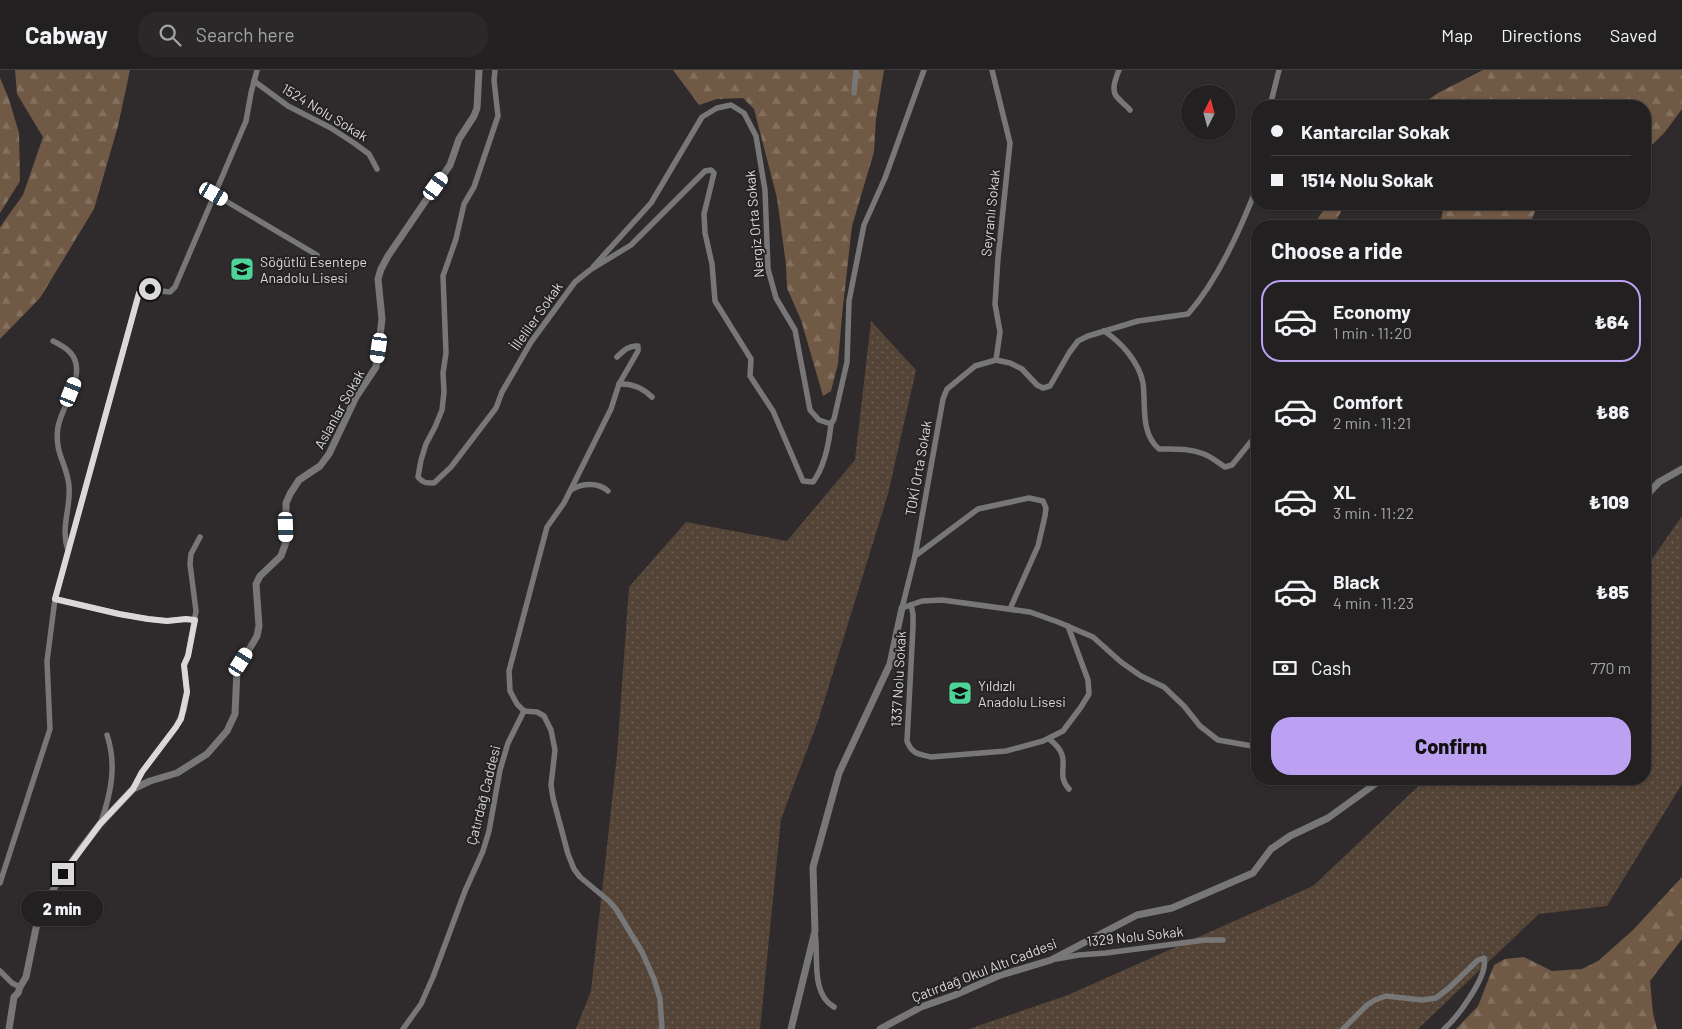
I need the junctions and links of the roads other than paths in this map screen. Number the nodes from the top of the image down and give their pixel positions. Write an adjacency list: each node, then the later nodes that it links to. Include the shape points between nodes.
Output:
1 (257, 70): 9 (street)
2 (479, 70): 44 (street, Aslanlar Sokak, via 477,108 459,139 450,165 381,269 378,288 382,328 376,367 356,397 329,454 320,466 299,480 286,503 286,542 280,556 256,584 259,626 257,636 237,670 235,714 227,731 207,754 177,773 150,780)
3 (495, 70): 17 (street, İlleliler Sokak, via 498,116 474,187 464,204 443,276 444,392 442,410 421,460 418,476 421,480 434,483 451,467 496,408 511,375 547,318 575,282)
4 (856, 70): 10 (street)
5 (924, 70): 24 (street, via 894,156 864,224 849,301 847,362)
6 (992, 70): 21 (street, Seyranlı Sokak, via 1010,143 995,304 1000,332)
7 (1119, 70): 12 (street, via 1114,89 1117,98)
8 (1279, 70): 11 (street)
9 (254, 81): 13 (street, 1524 Nolu Sokak, via 288,106 354,143 369,154); 14 (street, via 246,121)
10 (854, 93)
11 (1272, 100)
12 (1130, 110)
13 (377, 169)
14 (214, 194): 16 (street); 31 (street, via 174,287 170,292 144,289 139,293)
15 (1251, 202): 18 (street, via 1203,298 1188,314 1138,320)
16 (317, 255)
17 (590, 270): 24 (street, İlleliler Sokak, via 631,245 705,171 711,170 714,173 704,214 715,301 751,359 750,376 773,411 803,481 812,482 818,475); 24 (street, Nergiz Orta Sokak, via 651,203 702,117 717,108 731,105 744,113 756,136 765,190 768,269 776,298 795,330 810,410 819,420)
18 (1104, 331): 21 (street, via 1078,341 1050,386 1043,388 1010,362); 25 (street, via 1131,357 1139,373 1148,435 1159,449 1204,454 1225,467 1232,465)
19 (53, 341): 31 (street, via 72,354 77,371 60,417 57,435 58,453 69,487 64,538)
20 (617, 357): 22 (street, via 638,346)
21 (996, 360): 32 (street, TOKİ Orta Sokak, via 976,366 947,389)
22 (619, 384): 23 (street, via 642,388); 27 (street, via 611,408)
23 (652, 397)
24 (831, 424)
25 (1251, 442)
26 (1682, 468): 29 (street, via 1659,482)
27 (570, 491): 28 (street, via 587,485 600,486); 39 (street, via 547,527 509,671 510,691)
28 (608, 491)
29 (1651, 491)
30 (200, 538): 37 (street, via 191,554 190,564 196,602)
31 (68, 551): 33 (street)
32 (915, 556): 35 (street, TOKİ Orta Sokak); 36 (street, via 978,509 1029,498 1043,501 1046,508 1038,546)
33 (55, 599): 37 (street, via 148,619); 47 (street, via 47,661 50,729)
34 (911, 605): 35 (street); 36 (street, via 942,600); 41 (street, 1337 Nolu Sokak, via 914,627 907,741 910,750 931,757 984,754 1021,748)
35 (902, 608): 48 (street, via 890,664 839,773 813,867)
36 (1010, 609): 38 (street, via 1030,612)
37 (195, 620): 44 (street, via 184,665 187,692 181,719)
38 (1068, 626): 41 (street, 1337 Nolu Sokak, via 1088,680 1089,694 1063,731); 42 (street, via 1093,637 1121,662 1164,687 1200,726 1218,740)
39 (524, 710): 55 (street, Çatırdağ Caddesi, via 502,761 483,851 434,977 421,1004); 56 (street, via 544,716 551,730 555,750 551,785 553,798 574,869 616,908 642,952 660,999)
40 (107, 735): 46 (street, via 112,767 110,796)
41 (1048, 739): 45 (street, via 1062,753 1064,784)
42 (1251, 746)
43 (1374, 785): 50 (street, Çatırdağ Okul Altı Caddesi, via 1328,818 1271,849 1253,873 1172,908 1138,915)
44 (133, 789): 46 (street)
45 (1069, 790)
46 (100, 824): 52 (street, via 55,886 36,928 26,977)
47 (0, 883)
48 (815, 931): 53 (street, via 821,995); 57 (street)
49 (1223, 940): 50 (street, 1329 Nolu Sokak)
50 (1051, 960): 58 (street, Çatırdağ Okul Altı Caddesi, via 998,976 921,1007)
51 (0, 971): 52 (street)
52 (20, 987): 54 (street, via 14,997)
53 (834, 1007)
54 (8, 1029)
55 (403, 1029)
56 (662, 1029)
57 (791, 1029)
58 (880, 1029)
59 (1343, 1029): 60 (street, via 1366,1005 1386,996 1422,1000 1436,998 1484,958 1486,964 1460,1012)
60 (1444, 1029)

